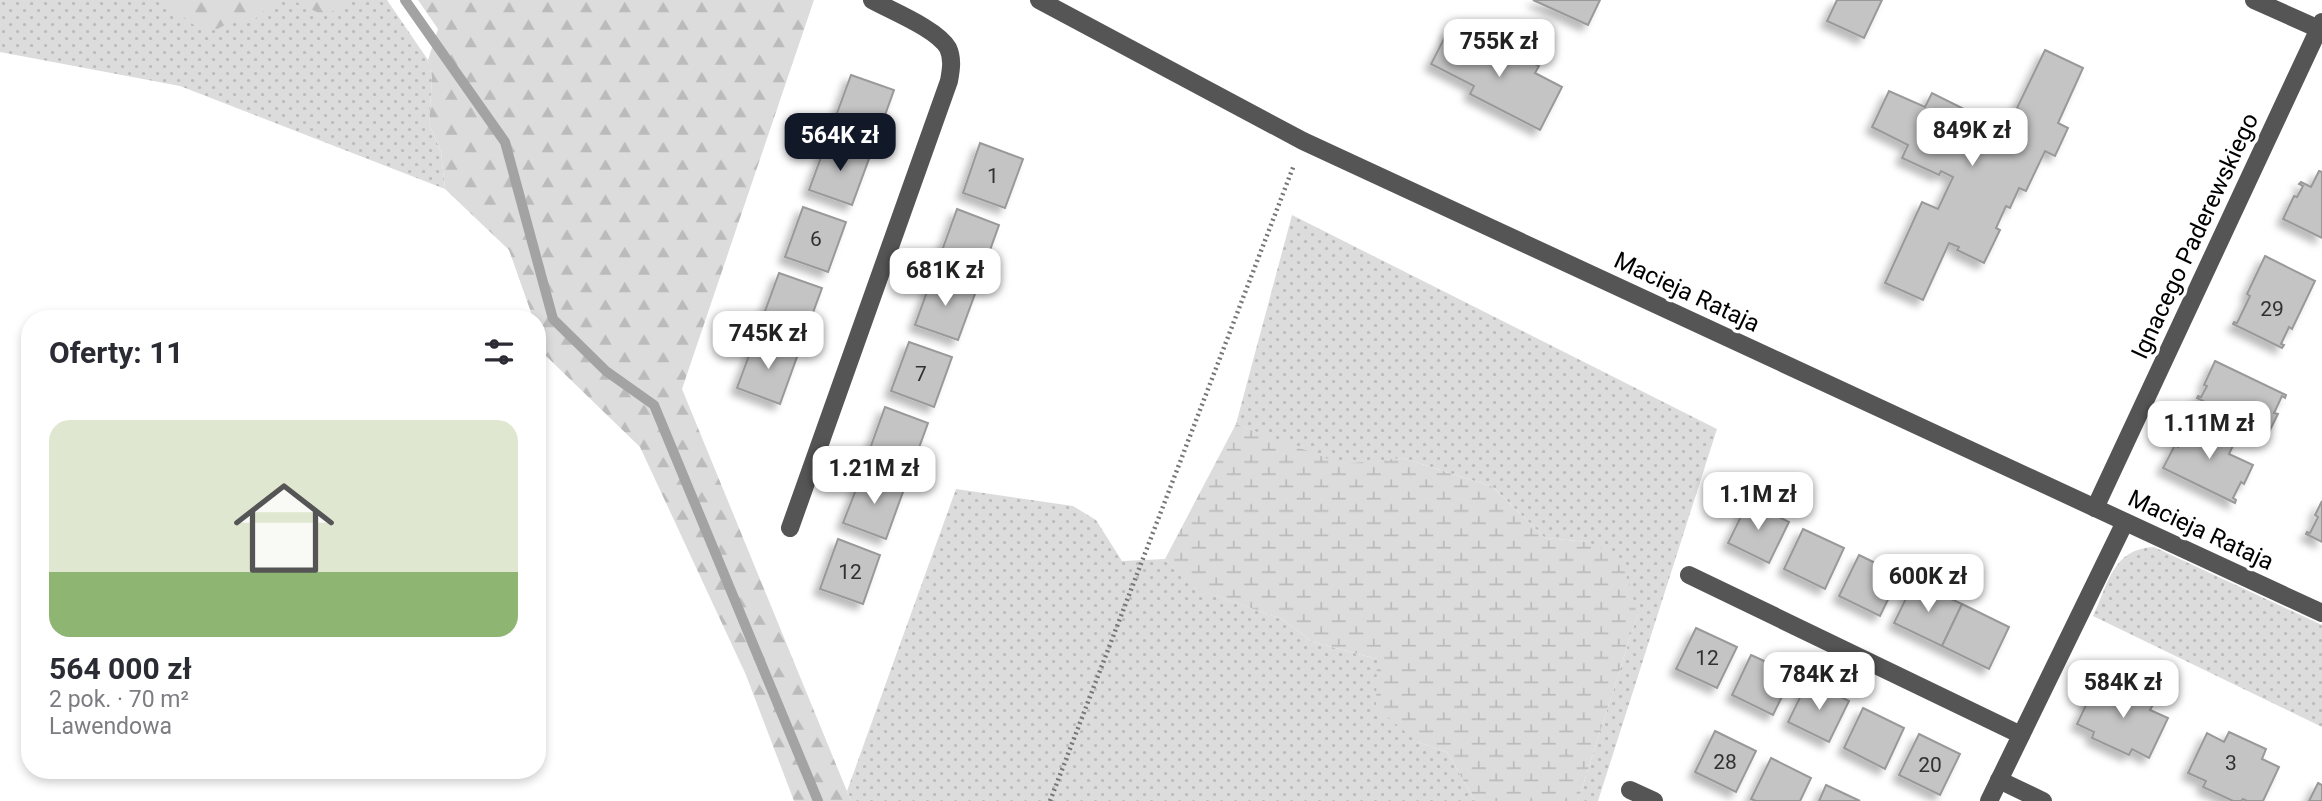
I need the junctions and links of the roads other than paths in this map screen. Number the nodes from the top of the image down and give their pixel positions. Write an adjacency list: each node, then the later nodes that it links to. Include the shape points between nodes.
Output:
1 (872, 0): 7 (street, via 934,34 947,47 952,63)
2 (1039, 0): 5 (street, Macieja Rataja, via 1303,141)
3 (2254, 0): 4 (street)
4 (2320, 26): 5 (street, Ignacego Paderewskiego)
5 (2095, 508): 6 (street, Macieja Rataja)
6 (2124, 522): 9 (street, Macieja Rataja); 10 (street)
7 (790, 528)
8 (1689, 575): 10 (street)
9 (2322, 613)
10 (2021, 735): 11 (street)
11 (1999, 780): 14 (street); 15 (street)
12 (1630, 790): 13 (street)
13 (1654, 801)
14 (1989, 801)
15 (2043, 801)

